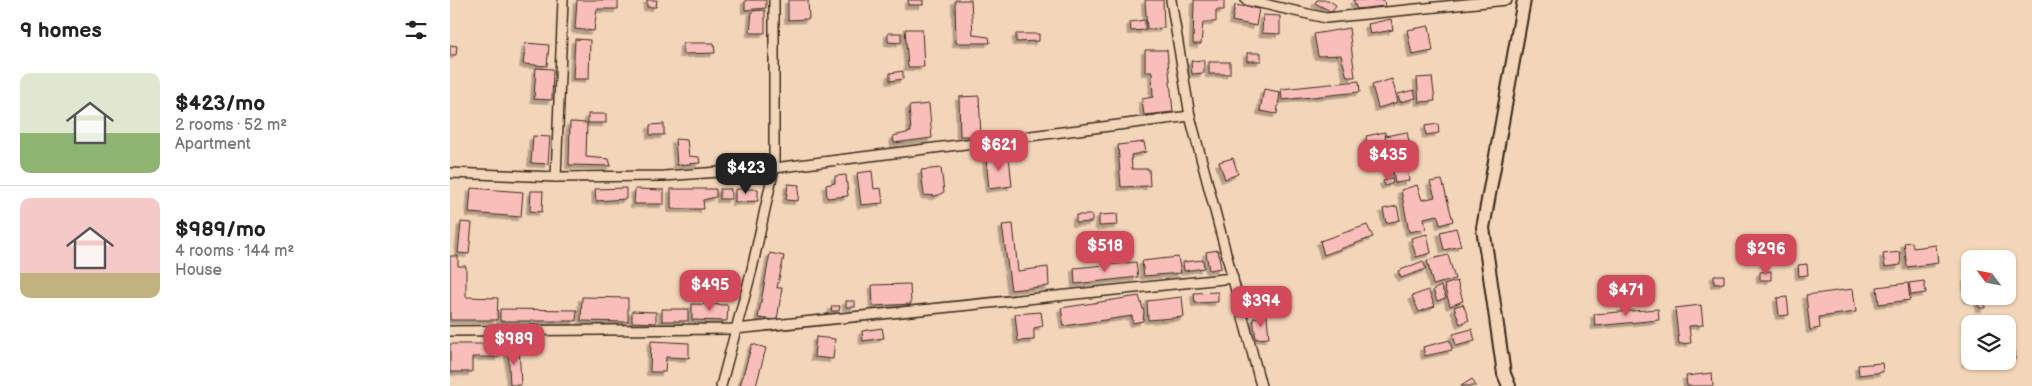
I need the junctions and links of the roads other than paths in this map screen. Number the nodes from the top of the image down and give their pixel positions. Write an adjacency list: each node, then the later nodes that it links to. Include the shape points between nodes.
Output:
1 (563, 0): 10 (street)
2 (774, 0): 8 (street)
3 (1171, 0): 7 (street)
4 (1246, 0): 5 (street, via 1326,18)
5 (1507, 0)
6 (1524, 0): 16 (main road, via 1483,228 1504,374)
7 (1190, 116): 8 (street); 11 (street)
8 (774, 168): 10 (street, via 664,176); 12 (street)
9 (450, 173): 10 (street)
10 (556, 177)
11 (1233, 278): 12 (street); 15 (street)
12 (735, 329): 13 (street); 14 (street)
13 (450, 331)
14 (721, 386)
15 (1261, 386)
16 (1509, 386)

